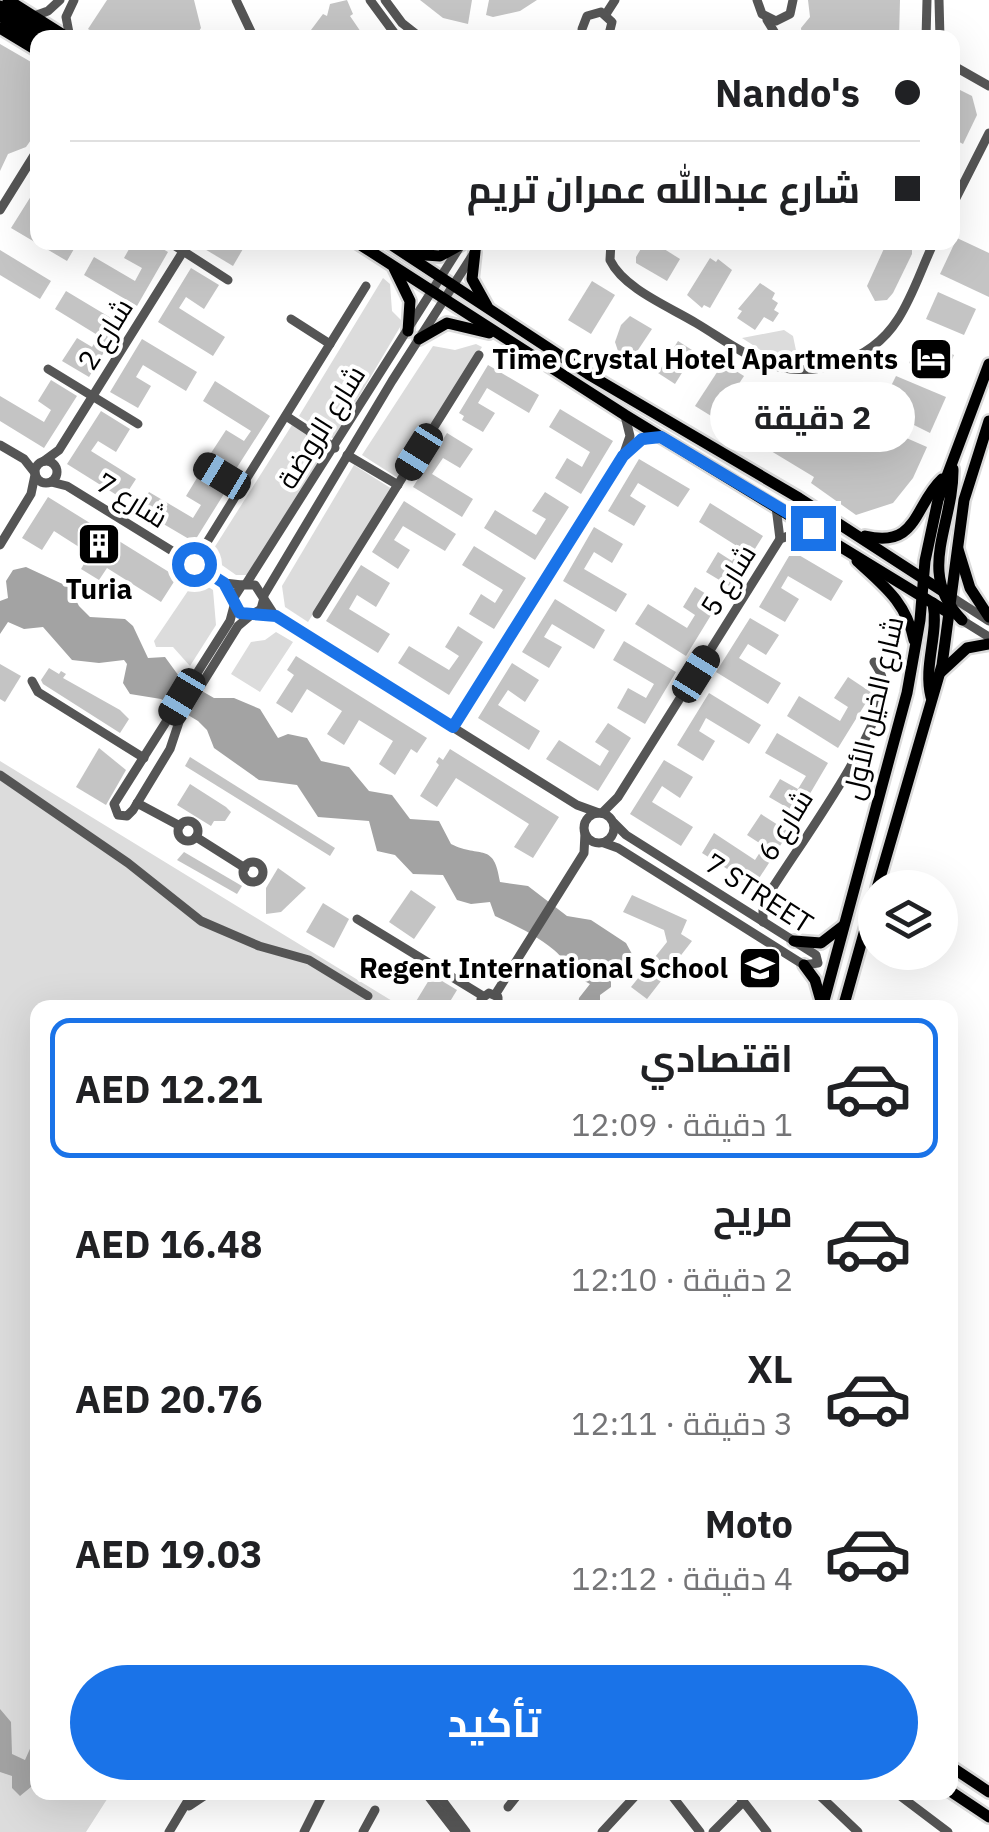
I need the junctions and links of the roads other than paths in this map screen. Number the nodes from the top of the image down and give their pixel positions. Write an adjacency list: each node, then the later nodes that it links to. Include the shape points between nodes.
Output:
1 (8, 0): 14 (main road)
2 (236, 0): 22 (street)
3 (370, 0): 23 (street)
4 (385, 0): 24 (street)
5 (615, 0): 12 (street)
6 (758, 0): 16 (street)
7 (793, 0): 15 (street)
8 (926, 0): 28 (street)
9 (939, 0): 29 (street)
10 (68, 1): 14 (street); 21 (street)
11 (0, 6): 19 (main road)
12 (606, 14): 18 (street, via 591,13); 25 (street)
13 (0, 16): 30 (main road)
14 (34, 16): 20 (main road)
15 (786, 17): 16 (street); 27 (street)
16 (766, 18): 26 (street)
17 (0, 28): 31 (main road)
18 (582, 28)
19 (38, 30)
20 (56, 30)
21 (68, 30)
22 (250, 30)
23 (392, 30)
24 (410, 30)
25 (611, 30)
26 (774, 30)
27 (782, 30)
28 (926, 30)
29 (940, 30)
30 (30, 34)
31 (30, 45)
32 (960, 70): 33 (street)
33 (989, 86)
34 (989, 133): 36 (street)
35 (30, 165): 37 (street)
36 (960, 190)
37 (0, 210)
38 (184, 250): 65 (street, شارع 2)
39 (190, 250): 51 (street)
40 (369, 250): 49 (main road)
41 (400, 250): 48 (main road)
42 (449, 250): 48 (main road, via 434,258)
43 (459, 250): 50 (street, شارع الروضة)
44 (476, 250): 53 (street, شارع الروضة)
45 (478, 250): 56 (main road, via 474,287)
46 (611, 250): 47 (street, via 610,260 627,280 760,361 809,370 846,362 887,333)
47 (930, 250)
48 (403, 252): 50 (main road)
49 (392, 264): 54 (main road); 58 (main road, via 410,300)
50 (442, 278): 53 (main road); 54 (street, شارع الروضة)
51 (228, 280)
52 (366, 286): 61 (street)
53 (454, 286): 55 (street, شارع الروضة); 56 (main road)
54 (433, 292): 55 (main road); 58 (street, شارع الروضة)
55 (445, 300): 59 (main road); 60 (street, شارع الروضة)
56 (492, 314): 90 (main road)
57 (290, 319): 61 (street)
58 (408, 331): 72 (street, شارع الروضة)
59 (494, 333): 60 (main road, via 447,323); 66 (main road)
60 (420, 339): 74 (street, شارع الروضة)
61 (330, 344): 67 (street)
62 (479, 355): 84 (street)
63 (989, 364): 77 (main road, شارع الخيل الأول)
64 (48, 369): 65 (street)
65 (93, 396): 69 (street); 73 (street, شارع 2)
66 (625, 415): 70 (main road); 75 (street, via 630,436)
67 (286, 416): 72 (street); 86 (street)
68 (989, 421): 91 (main road, شارع الخيل الأول)
69 (138, 424)
70 (661, 437): 75 (street, via 642,439); 88 (main road)
71 (0, 444): 76 (street)
72 (335, 448): 97 (street, شارع الروضة)
73 (59, 450): 78 (street, شارع 2); 80 (street, شارع 2)
74 (347, 455): 84 (street); 99 (street, شارع الروضة)
75 (623, 456): 117 (street)
76 (24, 460): 78 (street); 81 (street)
77 (951, 460): 82 (main road, شارع الخيل الأول); 101 (main road, via 938,570)
78 (43, 462): 80 (street); 81 (street, شارع 2)
79 (201, 464): 86 (street)
80 (57, 470): 83 (street); 85 (street, شارع 7)
81 (35, 474): 83 (street); 87 (street)
82 (946, 477): 90 (main road, via 904,532 884,538); 98 (main road, شارع الخيل الأول)
83 (49, 483): 85 (street, شارع 7); 87 (street)
84 (398, 485): 103 (street)
85 (67, 486): 96 (street, شارع 7)
86 (241, 487): 95 (street)
87 (31, 494): 93 (street)
88 (775, 505): 89 (main road); 92 (street, شارع 5)
89 (813, 528): 92 (street, شارع 5); 94 (main road)
90 (855, 533): 98 (main road, via 911,569)
91 (957, 537): 101 (main road, شارع الخيل الأول); 105 (main road, via 964,576)
92 (780, 539): 122 (street, شارع 5)
93 (0, 545)
94 (844, 546): 98 (main road); 110 (main road, via 900,603)
95 (204, 547)
96 (224, 583): 97 (street, شارع 7); 100 (street)
97 (244, 585): 99 (street, via 255,585); 100 (street)
98 (926, 589): 101 (main road); 101 (main road); 106 (main road, شارع الخيل الأول); 108 (main road)
99 (264, 597): 102 (street); 104 (street)
100 (233, 601): 102 (street, via 240,613); 114 (street, via 230,621)
101 (947, 602): 105 (street); 107 (main road); 112 (main road, شارع الخيل الأول)
102 (253, 614): 104 (street); 114 (street)
103 (318, 614)
104 (276, 616): 117 (street)
105 (989, 619)
106 (920, 620): 108 (main road, via 931,614); 110 (main road, شارع الخيل الأول)
107 (962, 620): 109 (street)
108 (934, 630): 115 (main road)
109 (989, 640): 112 (main road, via 967,648)
110 (915, 650): 136 (main road, شارع الخيل الأول)
111 (874, 662): 132 (street, شارع 6, via 884,688 868,732)
112 (939, 676): 115 (main road, شارع الخيل الأول)
113 (32, 681): 120 (street, via 38,692)
114 (198, 682): 116 (street)
115 (931, 698): 131 (main road, شارع الخيل الأول)
116 (176, 716): 118 (street); 119 (street)
117 (453, 727): 124 (street)
118 (156, 739): 119 (street); 120 (street)
119 (170, 748): 123 (street)
120 (142, 760): 123 (street, via 114,808 127,816)
121 (0, 775): 141 (street, via 201,920 309,960)
122 (618, 796): 125 (street, شارع 5); 126 (street, شارع 5)
123 (138, 802): 130 (street, via 180,826 182,840 196,837)
124 (577, 805): 125 (street); 127 (street)
125 (600, 813): 126 (street); 127 (street, via 587,819)
126 (613, 822): 128 (street, via 614,833); 133 (street, 7 STREET)
127 (584, 831): 128 (street); 129 (street)
128 (603, 843): 129 (street); 139 (street, 7 STREET)
129 (584, 853): 140 (street)
130 (245, 868)
131 (882, 870)
132 (762, 902): 133 (street, شارع 6); 135 (street, شارع 6)
133 (744, 910): 135 (street, 7 STREET)
134 (357, 919): 142 (street)
135 (764, 922): 137 (street, 7 STREET)
136 (846, 922): 137 (main road, via 821,943); 146 (main road, شارع الخيل الأول)
137 (794, 942): 139 (street, 7 STREET, via 818,958 816,966)
138 (858, 955): 147 (main road, شارع الخيل الأول)
139 (804, 966): 145 (main road)
140 (495, 994): 142 (street); 144 (street)
141 (368, 996)
142 (483, 996): 143 (street)
143 (482, 1000)
144 (496, 1000)
145 (820, 1000)
146 (824, 1000)
147 (845, 1000)
148 (958, 1771): 149 (main road)
149 (989, 1792)
150 (958, 1796): 165 (main road)
151 (189, 1800): 163 (street)
152 (198, 1800): 163 (street)
153 (320, 1800): 167 (street)
154 (430, 1800): 169 (street)
155 (442, 1800): 170 (street)
156 (514, 1800): 162 (street)
157 (632, 1800): 171 (street)
158 (675, 1800): 172 (street)
159 (824, 1800): 175 (street)
160 (905, 1800): 176 (street)
161 (742, 1802): 173 (street); 174 (street)
162 (508, 1807)
163 (182, 1810): 166 (street)
164 (375, 1810): 168 (street)
165 (989, 1817)
166 (169, 1832)
167 (304, 1832)
168 (363, 1832)
169 (456, 1832)
170 (466, 1832)
171 (602, 1832)
172 (700, 1832)
173 (713, 1832)
174 (767, 1832)
175 (858, 1832)
176 (948, 1832)

